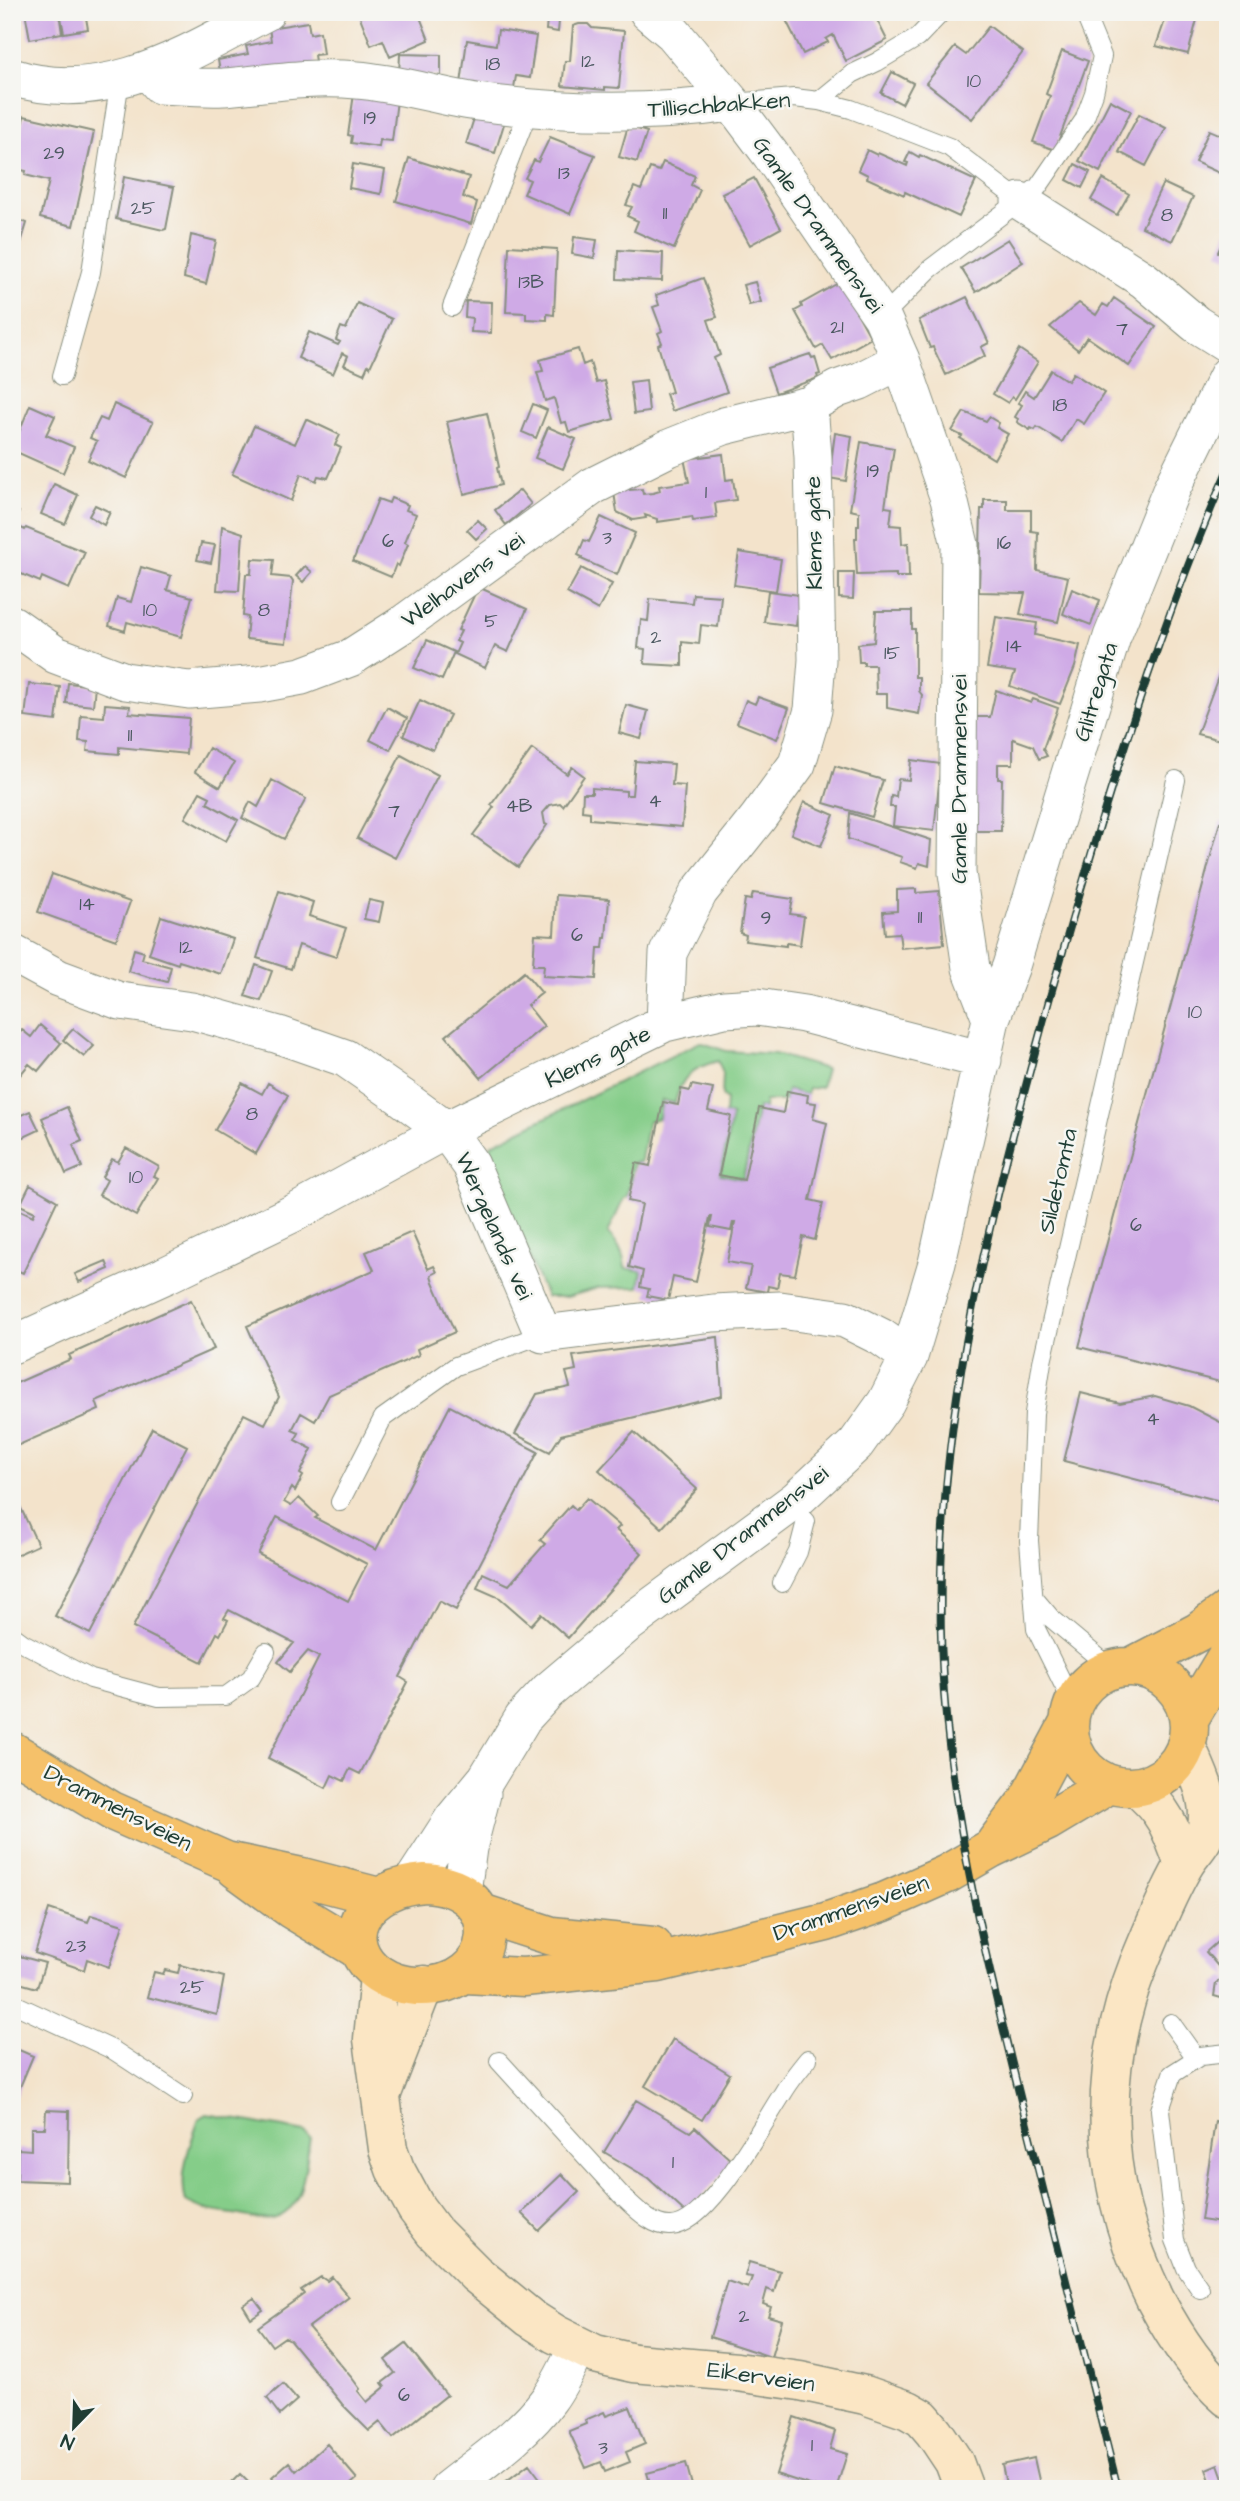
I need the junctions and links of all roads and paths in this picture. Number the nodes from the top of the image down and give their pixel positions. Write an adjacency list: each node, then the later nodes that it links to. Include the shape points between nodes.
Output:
1 (266, 12): 5 (street)
2 (648, 12): 8 (street, Gamle Drammensvei, via 673,33)
3 (942, 12): 7 (lane, via 917,38 852,74)
4 (1084, 12): 10 (lane, via 1102,56 1091,102 1046,176)
5 (134, 76): 6 (street, via 74,87); 9 (street, Tillischbakken, via 160,85 223,87 284,79 357,79 476,102); 16 (lane, via 91,272)
6 (12, 77)
7 (819, 101): 8 (lane, Tillischbakken, via 794,98); 10 (lane, Tillischbakken, via 875,117 949,147)
8 (732, 103): 9 (street, Tillischbakken, via 618,112); 12 (street, Gamle Drammensvei)
9 (530, 107): 11 (lane)
10 (1020, 201): 12 (lane, via 930,269); 13 (street, Tillischbakken, via 1144,280)
11 (452, 307)
12 (883, 317): 14 (street, Gamle Drammensvei)
13 (1228, 344)
14 (901, 360): 17 (street, Welhavens vei); 21 (street, Gamle Drammensvei, via 960,545 957,873 971,968)
15 (1228, 375): 21 (street, Glitregata, via 1172,488 1112,636)
16 (62, 376)
17 (809, 405): 18 (street, Welhavens vei, via 724,426 593,486 403,624 350,658 302,676 189,690 125,681 56,655); 22 (street, Klems gate, via 817,660 813,710 797,764 699,892 668,953)
18 (12, 624)
19 (1176, 780): 31 (lane, Sildetomta, via 1042,1362 1034,1413 1030,1529)
20 (12, 953): 24 (street, Wergelands vei, via 58,978 120,1001 192,1011 345,1058)
21 (991, 1019): 23 (street, Gamle Drammensvei)
22 (665, 1023): 23 (street, via 724,1009 757,1007 804,1014); 24 (street, Klems gate)
23 (983, 1060): 27 (street, Gamle Drammensvei, via 937,1263)
24 (446, 1130): 25 (street, Wergelands vei, via 471,1165); 26 (street, Klems gate, via 296,1212)
25 (543, 1334): 27 (street, via 713,1313 780,1310 845,1319); 28 (lane, via 456,1366 383,1418)
26 (12, 1345)
27 (909, 1357): 40 (street, Gamle Drammensvei, via 886,1402 856,1444 796,1500 625,1626 548,1690 523,1718)
28 (340, 1502)
29 (806, 1521): 30 (lane, via 798,1552)
30 (782, 1583)
31 (1034, 1598): 36 (lane, via 1051,1618); 37 (lane, Sildetomta, via 1036,1629)
32 (1228, 1610): 36 (main road, via 1198,1632)
33 (12, 1635): 34 (lane, via 92,1679 159,1697 226,1696 251,1678)
34 (266, 1652)
35 (1228, 1654): 38 (main road)
36 (1123, 1667): 37 (main road, via 1093,1677); 38 (main road, via 1147,1669 1171,1683 1180,1693)
37 (1070, 1715): 41 (main road, via 1070,1741 1084,1768 1096,1778); 42 (main road, Drammensveien, via 1028,1800)
38 (1188, 1733): 41 (main road, via 1172,1769 1149,1784); 44 (main road, via 1205,1794 1208,1824 1205,1837)
39 (12, 1751): 43 (main road, Drammensveien, via 112,1811)
40 (486, 1779): 45 (street, Gamle Drammensvei); 46 (street, Gamle Drammensvei, via 468,1849)
41 (1123, 1786): 42 (main road, Drammensveien); 44 (main road, via 1151,1798)
42 (990, 1849): 47 (main road, Drammensveien, via 926,1884 864,1909)
43 (226, 1861): 45 (main road, Drammensveien); 48 (main road, Drammensveien)
44 (1184, 1865): 61 (main road, via 1139,1963 1122,2014 1111,2068 1109,2128 1124,2221 1147,2282 1199,2371)
45 (395, 1891): 46 (main road, via 439,1884); 48 (main road, via 360,1920 357,1940)
46 (472, 1903): 47 (main road, Drammensveien, via 552,1936); 49 (main road, via 485,1924 484,1947)
47 (704, 1951): 49 (main road, Drammensveien, via 658,1963 524,1977)
48 (369, 1963): 50 (main road, via 396,1983); 57 (main road, Eikerveien)
49 (465, 1974): 50 (main road)
50 (424, 1985): 57 (main road, Eikerveien)
51 (12, 2003): 58 (lane, via 113,2050)
52 (1171, 2023): 54 (lane)
53 (1228, 2053): 54 (lane)
54 (1196, 2058): 59 (lane, via 1172,2074 1160,2110 1175,2240)
55 (808, 2059): 56 (lane, via 710,2200 690,2220 670,2227 642,2214 622,2196)
56 (499, 2061)
57 (381, 2095): 60 (main road, Eikerveien, via 384,2130 395,2168 434,2232 502,2296)
58 (183, 2096)
59 (1200, 2289)
60 (578, 2346): 62 (street, via 541,2409); 63 (main road, Eikerveien, via 634,2363 834,2387 891,2403 922,2418 934,2432 954,2462)
61 (1228, 2398)
62 (448, 2489)
63 (964, 2489)

